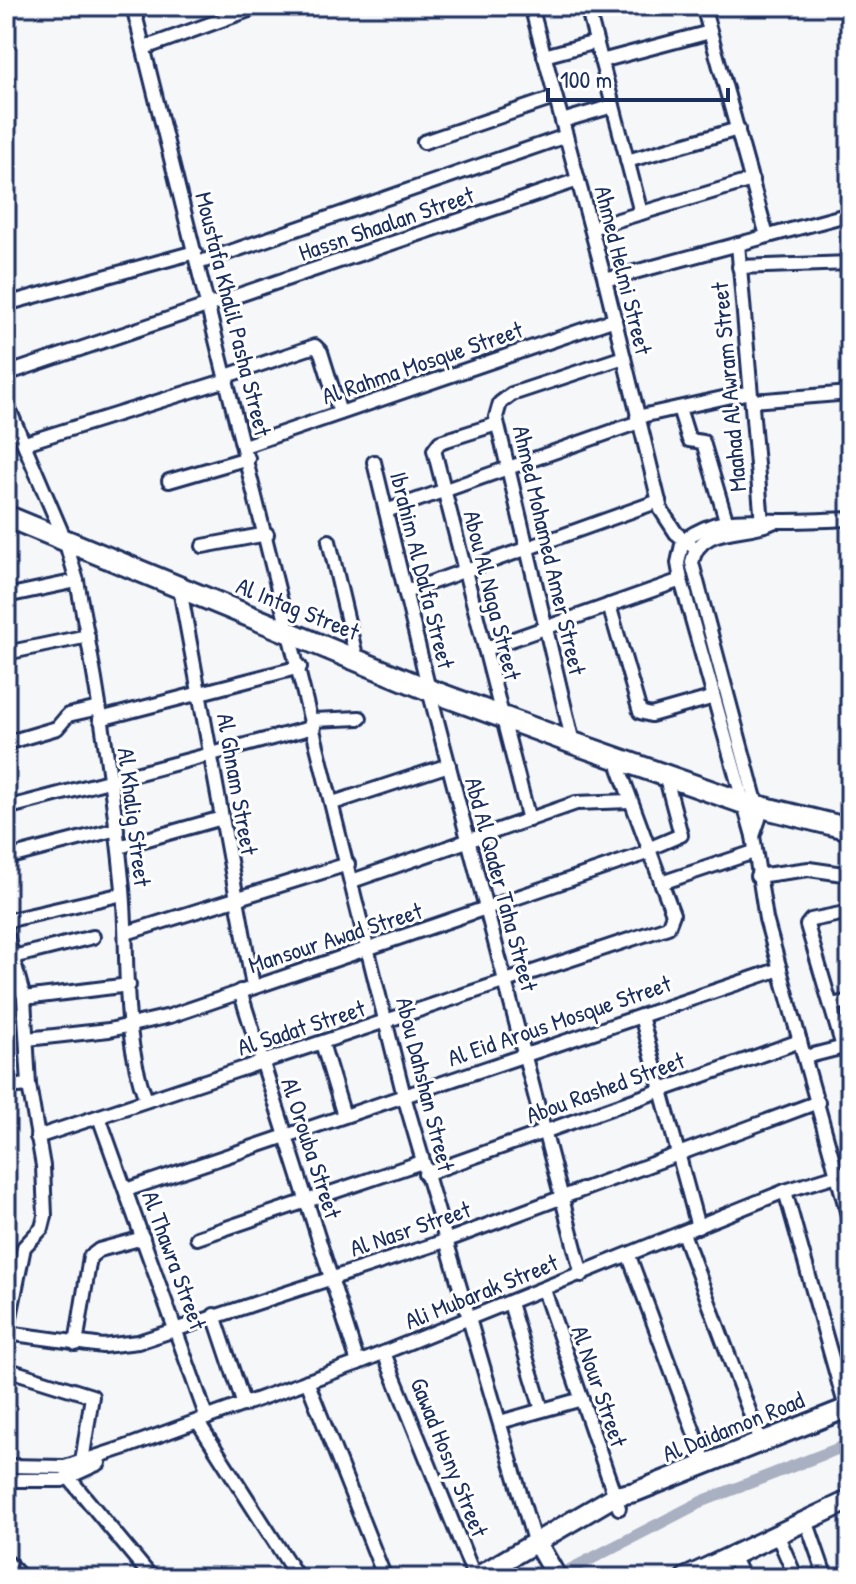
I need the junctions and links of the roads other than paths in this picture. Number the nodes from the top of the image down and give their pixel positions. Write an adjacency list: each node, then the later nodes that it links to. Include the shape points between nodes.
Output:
1 (133, 6): 8 (street, Moustafa Khalil Pasha Street)
2 (260, 6): 8 (street)
3 (531, 6): 9 (street, Ahmed Helmi Street)
4 (587, 6): 7 (street)
5 (703, 6): 6 (street)
6 (710, 32): 10 (street); 14 (street)
7 (596, 42): 9 (street); 10 (street)
8 (144, 48): 25 (street, Moustafa Khalil Pasha Street)
9 (544, 56): 11 (street, Ahmed Helmi Street)
10 (601, 61): 12 (street)
11 (554, 98): 13 (street, Ahmed Helmi Street); 16 (street)
12 (613, 106): 13 (street); 17 (street)
13 (562, 121): 15 (street, Ahmed Helmi Street)
14 (738, 129): 17 (street); 19 (street)
15 (566, 136): 18 (street, Ahmed Helmi Street); 25 (street)
16 (424, 142)
17 (627, 161): 20 (street)
18 (578, 180): 22 (street, Ahmed Helmi Street); 30 (street, Hassn Shaalan Street)
19 (752, 180): 20 (street); 23 (street)
20 (641, 213): 22 (street)
21 (850, 214): 23 (street)
22 (591, 228): 28 (street, Ahmed Helmi Street)
23 (767, 236): 24 (street)
24 (738, 244): 27 (street, Maahad Al Awram Street); 28 (street)
25 (197, 257): 29 (street); 30 (street, Moustafa Khalil Pasha Street)
26 (850, 263): 27 (street)
27 (739, 267): 36 (street, Maahad Al Awram Street)
28 (605, 280): 31 (street, Ahmed Helmi Street)
29 (6, 304)
30 (209, 308): 33 (street, Hassn Shaalan Street); 34 (street, Moustafa Khalil Pasha Street)
31 (615, 319): 32 (street, Ahmed Helmi Street); 39 (street, Al Rahma Mosque Street)
32 (624, 357): 40 (street, Ahmed Helmi Street); 41 (street, Ahmed Mohamed Amer Street, via 506,397 497,410)
33 (6, 374)
34 (227, 378): 39 (street, via 315,346); 42 (street); 43 (street, Moustafa Khalil Pasha Street)
35 (850, 393): 36 (street)
36 (751, 396): 38 (street); 53 (street, Maahad Al Awram Street)
37 (6, 402): 42 (street, Al Khalig Street)
38 (679, 408): 40 (street); 52 (street, via 689,440 703,442)
39 (340, 413): 43 (street, Al Rahma Mosque Street)
40 (638, 419): 45 (street); 48 (street, Ahmed Helmi Street)
41 (497, 424): 45 (street, Ahmed Mohamed Amer Street); 47 (street, Abou Al Naga Street, via 435,445)
42 (25, 443): 55 (street, Al Khalig Street)
43 (246, 452): 46 (street, Al Rahma Mosque Street); 54 (street, Moustafa Khalil Pasha Street)
44 (374, 462): 49 (street, Ibrahim Al Dalfa Street)
45 (507, 468): 47 (street); 59 (street, Ahmed Mohamed Amer Street)
46 (169, 481)
47 (444, 491): 49 (street); 61 (street, Abou Al Naga Street)
48 (659, 501): 56 (street, Ahmed Helmi Street); 59 (street)
49 (386, 511): 65 (street, Ibrahim Al Dalfa Street)
50 (6, 516): 55 (main road, Al Intag Street)
51 (850, 519): 53 (street)
52 (726, 520): 53 (street); 56 (street)
53 (762, 522): 60 (street, via 720,534)
54 (267, 534): 58 (street); 69 (street, Moustafa Khalil Pasha Street)
55 (65, 540): 63 (street, Al Khalig Street); 64 (main road, Al Intag Street)
56 (683, 540): 60 (street, Ahmed Helmi Street); 62 (street)
57 (329, 541): 73 (street)
58 (203, 546)
59 (527, 549): 61 (street); 68 (street, Ahmed Mohamed Amer Street)
60 (696, 549): 92 (street, via 694,578)
61 (464, 571): 65 (street); 71 (street, Abou Al Naga Street)
62 (681, 580): 67 (street); 77 (street)
63 (77, 581): 66 (street); 70 (street, Al Khalig Street)
64 (180, 589): 69 (main road, Al Intag Street); 76 (street, Al Ghnam Street)
65 (405, 592): 75 (street, Ibrahim Al Dalfa Street)
66 (6, 596)
67 (609, 605): 68 (street); 77 (street, via 640,712 651,715)
68 (545, 628): 71 (street); 83 (street, Ahmed Mohamed Amer Street)
69 (291, 633): 73 (main road, Al Intag Street); 74 (street, Abou Dahshan Street)
70 (88, 636): 72 (street); 78 (street, Al Khalig Street)
71 (485, 649): 79 (street, Abou Al Naga Street)
72 (6, 653)
73 (357, 660): 75 (main road, Al Intag Street)
74 (300, 667): 76 (street); 81 (street, Abou Dahshan Street)
75 (429, 690): 79 (main road, Al Intag Street); 85 (street, Abd Al Qader Taha Street)
76 (199, 693): 78 (street); 84 (street, Al Ghnam Street)
77 (711, 698): 92 (street)
78 (99, 714): 82 (street, via 68,715 57,728); 87 (street, Al Khalig Street)
79 (501, 717): 83 (main road, Al Intag Street); 94 (street, Abou Al Naga Street)
80 (360, 718): 81 (street)
81 (314, 724): 84 (street); 90 (street, Abou Dahshan Street)
82 (6, 743)
83 (573, 743): 86 (main road, Al Intag Street); 92 (main road, Al Intag Street)
84 (211, 755): 87 (street); 93 (street, Al Ghnam Street)
85 (449, 765): 90 (street); 97 (street, Abd Al Qader Taha Street)
86 (619, 768): 88 (main road, Al Intag Street); 89 (street, Al Sadat Street)
87 (110, 781): 91 (street); 95 (street, Al Khalig Street)
88 (668, 786): 92 (main road, Al Intag Street); 100 (street, Mansour Awad Street, via 680,837)
89 (630, 801): 94 (street, via 576,803); 100 (street, Al Sadat Street)
90 (333, 803): 103 (street, Abou Dahshan Street)
91 (6, 808)
92 (751, 815): 96 (main road, Al Intag Street); 98 (main road, Al Intag Street); 101 (street)
93 (222, 818): 99 (street); 109 (street, Al Ghnam Street)
94 (529, 820): 97 (street)
95 (117, 829): 99 (street, Al Khalig Street); 102 (street)
96 (850, 829)
97 (468, 840): 106 (street); 110 (street, Abd Al Qader Taha Street)
98 (850, 841)
99 (119, 847): 108 (street, Al Khalig Street)
100 (649, 850): 107 (street, Al Sadat Street); 110 (street, Mansour Awad Street)
101 (754, 852): 105 (street); 107 (street)
102 (6, 858)
103 (348, 864): 106 (street, Abou Dahshan Street); 109 (street)
104 (850, 875): 105 (street, via 809,869)
105 (757, 876): 118 (street)
106 (352, 881): 116 (street, Abou Dahshan Street)
107 (661, 883): 119 (street, Al Sadat Street, via 673,917 668,927)
108 (123, 894): 112 (street); 114 (street, Al Khalig Street)
109 (236, 898): 114 (street); 121 (street, Al Ghnam Street)
110 (487, 910): 116 (street, Mansour Awad Street); 119 (street, Abd Al Qader Taha Street)
111 (850, 912): 124 (street, via 808,923)
112 (6, 921)
113 (6, 933): 117 (street)
114 (126, 933): 120 (street, Al Khalig Street)
115 (93, 937): 117 (street)
116 (369, 950): 121 (street, Mansour Awad Street); 126 (street, Abou Dahshan Street)
117 (10, 958): 122 (street)
118 (780, 969): 125 (street, Al Eid Arous Mosque Street); 129 (street)
119 (506, 984): 126 (street, Al Sadat Street); 132 (street, Abd Al Qader Taha Street)
120 (129, 985): 122 (street); 127 (street, Al Khalig Street)
121 (246, 989): 127 (street, Mansour Awad Street); 134 (street, Al Orouba Street)
122 (24, 998): 128 (street)
123 (850, 1001): 124 (street)
124 (831, 1005): 131 (street)
125 (641, 1016): 132 (street, Al Eid Arous Mosque Street); 137 (street)
126 (387, 1022): 130 (street, Al Sadat Street); 138 (street, Abou Dahshan Street)
127 (129, 1026): 128 (street, Mansour Awad Street); 139 (street, Al Khalig Street, via 133,1062)
128 (27, 1039): 135 (street)
129 (800, 1041): 133 (street); 137 (street, Abou Rashed Street)
130 (322, 1043): 134 (street, Al Sadat Street); 141 (street)
131 (846, 1046): 133 (street)
132 (524, 1055): 138 (street, Al Eid Arous Mosque Street); 143 (street, Abd Al Qader Taha Street)
133 (805, 1057): 140 (street)
134 (262, 1062): 139 (street, Al Sadat Street); 144 (street, Al Orouba Street)
135 (29, 1085): 136 (street); 145 (street)
136 (6, 1087)
137 (661, 1090): 143 (street, Abou Rashed Street); 146 (street)
138 (404, 1096): 141 (street, Al Eid Arous Mosque Street); 147 (street, Abou Dahshan Street)
139 (146, 1100): 142 (street, Al Sadat Street)
140 (818, 1102): 146 (street, Al Nasr Street); 148 (street)
141 (344, 1116): 144 (street, Al Eid Arous Mosque Street)
142 (99, 1117): 145 (street, Al Sadat Street); 149 (street, Al Thawra Street)
143 (545, 1131): 147 (street, Abou Rashed Street); 151 (street, Abd Al Qader Taha Street)
144 (286, 1136): 149 (street, Al Eid Arous Mosque Street); 152 (street, Al Orouba Street)
145 (37, 1137): 164 (street, via 45,1222 24,1247)
146 (679, 1154): 151 (street, Al Nasr Street); 154 (street)
147 (424, 1168): 152 (street, Abou Rashed Street); 158 (street, Abou Dahshan Street)
148 (843, 1173): 150 (street, Ali Mubarak Street); 153 (street)
149 (126, 1190): 156 (street, Al Thawra Street)
150 (785, 1191): 154 (street, Ali Mubarak Street); 176 (street)
151 (562, 1197): 158 (street, Al Nasr Street); 160 (street, Abd Al Qader Taha Street)
152 (306, 1201): 157 (street, Abou Rashed Street); 161 (street, Al Orouba Street)
153 (850, 1222)
154 (698, 1227): 155 (street, Ali Mubarak Street)
155 (683, 1233): 159 (street, Ali Mubarak Street); 180 (street)
156 (143, 1238): 167 (street, Al Thawra Street); 169 (street, via 90,1257)
157 (197, 1238)
158 (445, 1241): 161 (street, Al Nasr Street); 166 (street, Abou Dahshan Street)
159 (629, 1256): 160 (street, Ali Mubarak Street); 183 (street)
160 (582, 1275): 162 (street, Ali Mubarak Street)
161 (331, 1279): 165 (street, Al Nasr Street); 171 (street, Al Orouba Street)
162 (544, 1290): 163 (street, Ali Mubarak Street); 174 (street, Al Nour Street)
163 (510, 1303): 166 (street, Ali Mubarak Street); 177 (street)
164 (9, 1308): 168 (street)
165 (214, 1315): 167 (street, Al Nasr Street); 175 (street)
166 (469, 1319): 170 (street, Ali Mubarak Street); 179 (street, Abou Dahshan Street)
167 (176, 1327): 169 (street, Al Nasr Street, via 118,1346); 178 (street, Al Thawra Street)
168 (6, 1335): 169 (street, Al Nasr Street)
169 (76, 1344)
170 (384, 1353): 171 (street, Ali Mubarak Street); 198 (street, Gawad Hosny Street)
171 (358, 1363): 173 (street, Ali Mubarak Street)
172 (6, 1369): 182 (street, via 92,1396)
173 (307, 1381): 175 (street, Ali Mubarak Street); 197 (street)
174 (582, 1399): 177 (street); 188 (street, Al Nour Street)
175 (244, 1405): 178 (street, Ali Mubarak Street)
176 (848, 1407): 180 (main road, Al Daidamon Road)
177 (542, 1410): 179 (street)
178 (202, 1420): 181 (street, Ali Mubarak Street); 196 (street, Al Thawra Street)
179 (500, 1422): 191 (street, Abou Dahshan Street)
180 (760, 1440): 183 (main road, Al Daidamon Road)
181 (126, 1447): 182 (street); 185 (street)
182 (82, 1462): 184 (street, via 56,1468)
183 (705, 1462): 188 (main road, Al Daidamon Road)
184 (6, 1466)
185 (69, 1478): 186 (street); 195 (street)
186 (6, 1480)
187 (850, 1500): 189 (main road)
188 (617, 1502): 191 (main road, Al Daidamon Road)
189 (806, 1520): 190 (main road); 204 (street)
190 (777, 1534): 192 (main road); 203 (street)
191 (540, 1550): 198 (main road, Al Daidamon Road); 199 (main road, Al Daidamon Road); 200 (main road)
192 (732, 1556): 201 (main road); 202 (street)
193 (6, 1565): 194 (main road)
194 (18, 1578)
195 (152, 1578)
196 (298, 1578)
197 (385, 1578)
198 (475, 1578)
199 (498, 1578)
200 (557, 1578)
201 (685, 1578)
202 (743, 1578)
203 (796, 1578)
204 (826, 1578)

